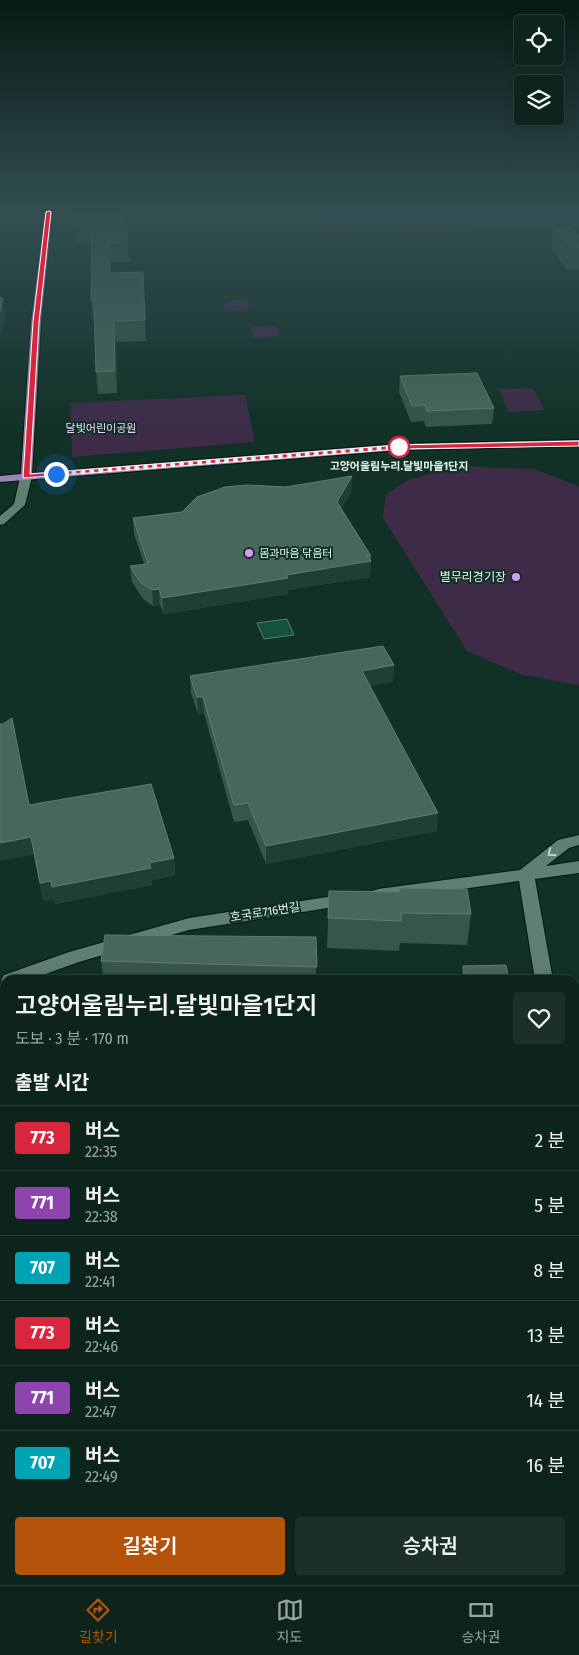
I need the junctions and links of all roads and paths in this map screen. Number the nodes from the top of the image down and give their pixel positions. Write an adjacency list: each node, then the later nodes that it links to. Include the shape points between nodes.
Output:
1 (40, 286): 3 (main road)
2 (579, 444): 3 (main road, via 399,447)
3 (26, 477): 4 (main road); 5 (street, via 19,505)
4 (0, 479)
5 (0, 522)
6 (579, 840): 8 (street, one-way to 8, via 564,844)
7 (579, 867): 8 (street, 호국로716번길)
8 (526, 873): 9 (street, 호국로716번길, via 189,924); 10 (street)
9 (24, 975)
10 (543, 975)

